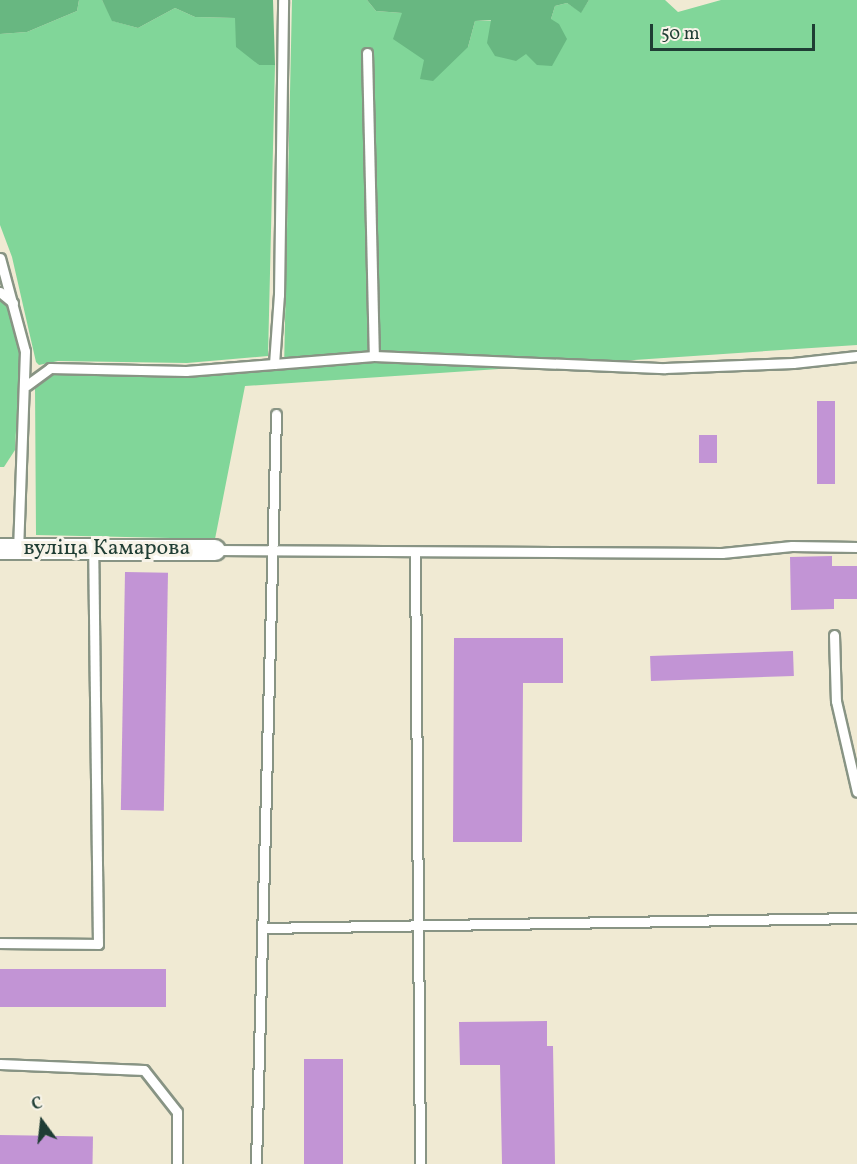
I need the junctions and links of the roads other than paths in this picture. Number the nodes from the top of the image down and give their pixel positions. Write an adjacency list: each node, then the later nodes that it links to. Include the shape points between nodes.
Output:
1 (283, 0): 8 (lane, via 279,295)
2 (367, 52): 6 (lane)
3 (0, 258): 5 (lane)
4 (0, 292): 5 (lane)
5 (15, 305): 9 (lane, via 25,351)
6 (374, 356): 7 (lane, via 665,368); 8 (lane)
7 (857, 356)
8 (274, 364): 9 (lane, via 186,371 50,368)
9 (27, 385): 12 (lane)
10 (276, 414): 15 (lane)
11 (857, 547): 16 (lane, via 792,546 722,553)
12 (9, 549): 13 (street, вуліца Камарова)
13 (93, 549): 14 (street, вуліца Камарова); 22 (lane, via 98,944)
14 (214, 550): 15 (lane)
15 (269, 551): 16 (lane); 20 (lane)
16 (415, 553): 21 (lane)
17 (834, 635): 18 (lane, via 836,701)
18 (857, 792)
19 (857, 918): 21 (lane)
20 (262, 928): 21 (lane); 25 (lane)
21 (418, 928): 26 (lane)
22 (0, 943)
23 (0, 1064): 24 (lane, via 144,1070 177,1112)
24 (177, 1164)
25 (256, 1164)
26 (420, 1164)

